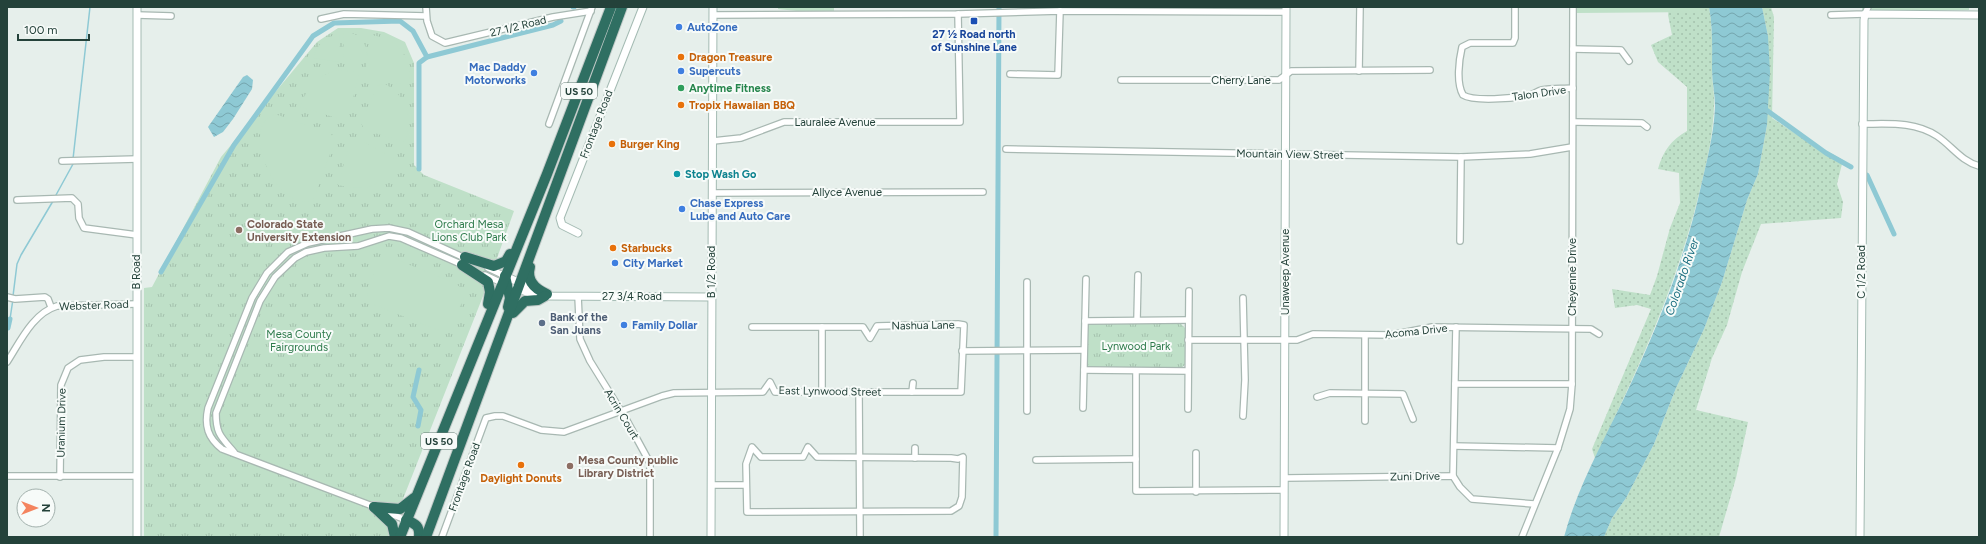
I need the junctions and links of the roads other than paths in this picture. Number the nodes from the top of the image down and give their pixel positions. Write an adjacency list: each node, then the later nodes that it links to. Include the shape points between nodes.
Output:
1 (137, 7): 16 (street, B Road)
2 (426, 7): 21 (street)
3 (611, 7): 43 (highway, US 50)
4 (622, 7): 44 (highway, US 50)
5 (643, 7): 48 (street, Frontage Road, via 560,218 562,225)
6 (713, 7): 17 (street, B 1/2 Road)
7 (1360, 7): 26 (street)
8 (1515, 7): 30 (street, Talon Drive, via 1513,43 1464,45 1459,69 1463,95 1474,98 1511,98 1551,89)
9 (1573, 7): 23 (street, Cheyenne Drive)
10 (1868, 7): 15 (street, C 1/2 Road)
11 (592, 9): 21 (street, 27 1/2 Road, via 445,42 432,36); 32 (street)
12 (1286, 10): 13 (street); 28 (street, Unaweep Avenue)
13 (1060, 11): 14 (street); 27 (street, via 1058,75)
14 (958, 14): 17 (street); 35 (street, Lauralee Avenue, via 960,122 784,122 741,138)
15 (1865, 14): 18 (street); 19 (street); 33 (street, C 1/2 Road, via 1862,37)
16 (137, 15): 20 (street); 40 (street, B Road)
17 (713, 15): 35 (street, B 1/2 Road)
18 (1830, 15)
19 (1979, 15)
20 (171, 16)
21 (426, 16): 22 (street, via 344,14)
22 (321, 19)
23 (1572, 49): 24 (street, via 1621,50); 30 (street, Cheyenne Drive)
24 (1629, 61)
25 (1430, 70): 26 (street, Cherry Lane)
26 (1359, 71): 28 (street, Cherry Lane, via 1291,71)
27 (1010, 74)
28 (1285, 75): 29 (street, Cherry Lane, via 1279,80); 38 (street, Unaweep Avenue)
29 (1121, 80)
30 (1573, 88): 31 (street, Cheyenne Drive)
31 (1574, 122): 34 (street, via 1642,124); 36 (street, Cheyenne Drive)
32 (549, 124)
33 (1862, 124): 42 (street, via 1901,124 1919,127 1936,136 1959,156); 137 (street, C 1/2 Road)
34 (1647, 127)
35 (713, 140): 46 (street, B 1/2 Road)
36 (1572, 147): 39 (street, Mountain View Street, via 1530,154); 72 (street, Cheyenne Drive)
37 (1006, 149): 38 (street, Mountain View Street)
38 (1285, 154): 39 (street, Mountain View Street); 75 (street, Unaweep Avenue)
39 (1461, 157): 50 (street)
40 (137, 159): 41 (street); 49 (street, B Road)
41 (62, 161)
42 (1979, 166)
43 (546, 174): 51 (highway, via 506,261 491,266); 54 (highway, US 50)
44 (555, 191): 56 (highway, US 50); 58 (highway, via 551,214 529,272 534,286)
45 (983, 192): 46 (street, Allyce Avenue)
46 (712, 193): 61 (street, B 1/2 Road)
47 (17, 200): 49 (street, via 72,198 78,204 79,218 84,228)
48 (578, 233)
49 (137, 235): 63 (street, B Road)
50 (1460, 241)
51 (463, 261): 54 (street); 86 (highway, via 488,282 490,292); 106 (street, via 402,238 389,236 358,246 306,252 288,263 275,277 260,301 216,413 219,435); 106 (street, via 408,232 389,228 372,229 308,243 288,252 262,280 252,298 206,416 206,428 210,437 222,449)
52 (1138, 275): 66 (street)
53 (1086, 279): 68 (street)
54 (504, 282): 56 (street, 27 3/4 Road); 65 (highway, via 510,298); 86 (highway, US 50)
55 (1027, 282): 80 (street)
56 (520, 287): 58 (street, 27 3/4 Road, via 535,295); 65 (highway, US 50)
57 (1189, 291): 67 (street)
58 (548, 295): 59 (street, 27 3/4 Road); 65 (highway, via 522,303)
59 (578, 296): 61 (street, 27 3/4 Road); 98 (street, Acrin Court, via 580,339)
60 (8, 297): 64 (street, via 45,297)
61 (711, 297): 90 (street, B 1/2 Road)
62 (1243, 298): 77 (street)
63 (136, 304): 64 (street, Webster Road); 81 (street, B Road)
64 (51, 308): 82 (street, Webster Road, via 40,314)
65 (508, 317): 130 (highway, US 50)
66 (1137, 320): 67 (street); 68 (street)
67 (1188, 320): 76 (street)
68 (1085, 321): 78 (street)
69 (752, 327): 70 (street)
70 (822, 327): 79 (street, Nashua Lane, via 863,326 870,338 877,326 958,324 964,326); 91 (street)
71 (1456, 327): 72 (street, Acoma Drive); 74 (street, Acoma Drive, via 1432,327 1390,335); 88 (street)
72 (1572, 328): 73 (street, Acoma Drive, via 1591,329); 89 (street, Cheyenne Drive)
73 (1599, 334)
74 (1364, 335): 75 (street, Acoma Drive, via 1313,334 1297,340); 94 (street)
75 (1285, 339): 77 (street, Acoma Drive); 116 (street, Unaweep Avenue)
76 (1188, 340): 77 (street, Acoma Drive); 84 (street)
77 (1244, 340): 100 (street)
78 (1084, 350): 80 (street); 83 (street)
79 (962, 351): 80 (street); 93 (street, East Lynwood Street, via 961,392)
80 (1027, 351): 99 (street)
81 (136, 357): 113 (street, B Road); 115 (street, Uranium Drive, via 80,360 68,368 61,385)
82 (7, 362)
83 (1084, 370): 85 (street); 96 (street)
84 (1188, 370): 85 (street); 97 (street)
85 (1136, 371): 110 (street)
86 (464, 377): 121 (highway, US 50)
87 (913, 383): 93 (street)
88 (1455, 384): 89 (street); 103 (street)
89 (1572, 384): 105 (street, Cheyenne Drive, via 1570,409)
90 (710, 392): 91 (street, East Lynwood Street, via 763,392 770,382 775,392); 98 (street, via 674,393); 117 (street, B 1/2 Road)
91 (822, 392): 92 (street, East Lynwood Street)
92 (860, 392): 93 (street, East Lynwood Street); 108 (street)
93 (912, 392)
94 (1364, 393): 95 (street, via 1330,393); 101 (street, via 1403,394); 102 (street)
95 (1317, 397)
96 (1083, 408)
97 (1188, 409)
98 (620, 411): 131 (street, Frontage Road, via 564,432 541,430 503,416 486,418); 132 (street, Acrin Court, via 650,463)
99 (1026, 411)
100 (1243, 416)
101 (1413, 419)
102 (1364, 421)
103 (1454, 446): 105 (street); 114 (street)
104 (915, 448): 109 (street)
105 (1558, 448): 122 (street, Cheyenne Drive)
106 (234, 452): 123 (street)
107 (1196, 453): 120 (street)
108 (860, 458): 109 (street); 118 (street, via 817,457 808,447 803,457 761,457 752,447 746,464); 124 (street)
109 (915, 458): 124 (street, via 962,457 962,497 959,506 951,510)
110 (1136, 459): 111 (street); 120 (street, via 1136,491)
111 (1036, 460)
112 (7, 476): 115 (street)
113 (137, 476): 115 (street); 126 (street, B Road)
114 (1453, 476): 116 (street, Zuni Drive); 122 (street, Zuni Drive, via 1472,499)
115 (60, 477)
116 (1285, 478): 119 (street, Unaweep Avenue)
117 (711, 485): 118 (street); 133 (street, B 1/2 Road)
118 (746, 485): 124 (street, via 747,512)
119 (1284, 490): 120 (street); 135 (street, Unaweep Avenue)
120 (1196, 492)
121 (416, 496): 123 (highway, via 400,509); 125 (highway, US 50)
122 (1534, 504): 136 (street, Cheyenne Drive)
123 (374, 507): 125 (street); 127 (highway, via 392,524)
124 (860, 511): 134 (street)
125 (406, 520): 128 (highway, US 50); 129 (highway, via 417,525)
126 (137, 537)
127 (395, 537)
128 (400, 537)
129 (419, 537)
130 (426, 537)
131 (442, 537)
132 (650, 537)
133 (711, 537)
134 (860, 537)
135 (1284, 537)
136 (1522, 537)
137 (1860, 537)

